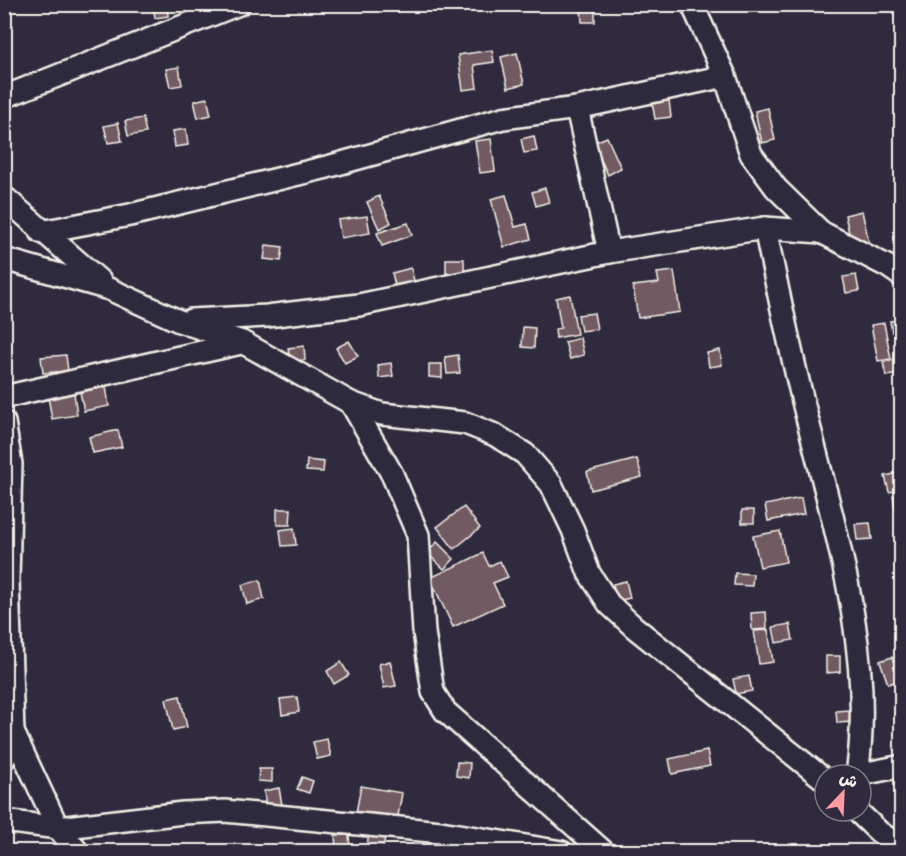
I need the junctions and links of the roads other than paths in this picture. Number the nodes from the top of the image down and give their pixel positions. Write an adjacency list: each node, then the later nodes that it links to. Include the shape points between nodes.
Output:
1 (692, 4): 3 (street)
2 (227, 7): 4 (street)
3 (725, 76): 5 (street); 9 (street, via 751,154 776,188)
4 (4, 97)
5 (577, 108): 8 (street, via 503,118 130,215); 10 (street)
6 (4, 197): 8 (street)
7 (765, 228): 9 (street); 10 (street); 22 (street, via 855,627 862,670)
8 (41, 232): 13 (street)
9 (820, 232): 12 (street)
10 (609, 252): 14 (street, via 359,304 267,316)
11 (4, 259): 13 (street)
12 (902, 276)
13 (109, 289): 14 (street)
14 (179, 321): 15 (street)
15 (242, 342): 16 (street); 17 (street)
16 (4, 397)
17 (351, 403): 24 (street, via 382,414 465,423 495,435 525,454 551,484 589,573 609,604); 34 (street, via 392,474 418,535 424,632 433,692 445,711)
18 (4, 422): 19 (street, via 11,464 8,579)
19 (13, 732): 21 (street); 28 (street)
20 (902, 750): 23 (street)
21 (4, 759)
22 (858, 763)
23 (895, 767): 25 (street)
24 (813, 770)
25 (873, 772)
26 (4, 821): 28 (street)
27 (866, 823): 30 (street)
28 (58, 828): 29 (street, via 225,811); 32 (street)
29 (443, 842): 33 (street)
30 (881, 842): 31 (street)
31 (902, 848)
32 (78, 852)
33 (562, 852)
34 (604, 852)

